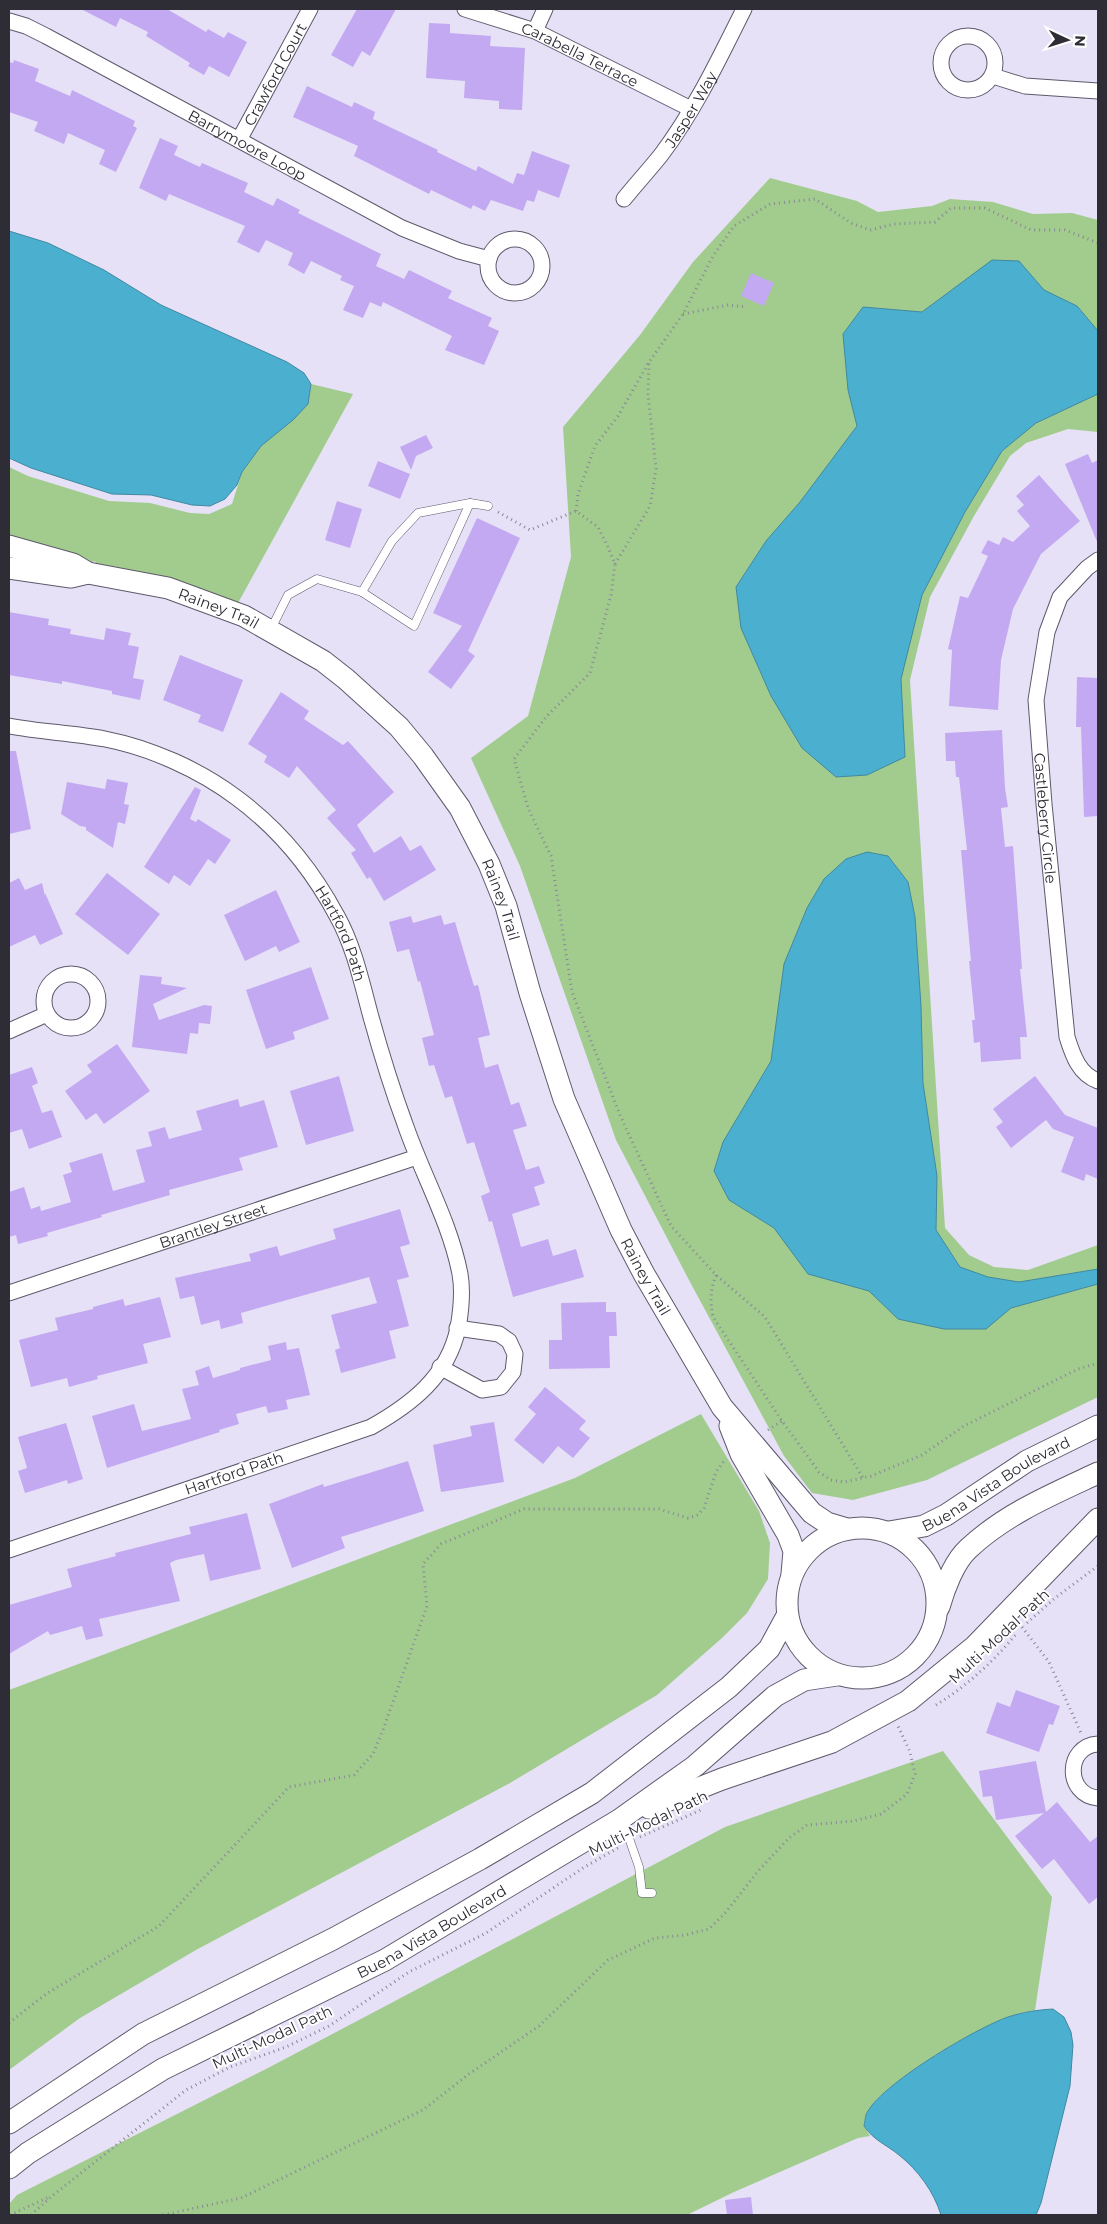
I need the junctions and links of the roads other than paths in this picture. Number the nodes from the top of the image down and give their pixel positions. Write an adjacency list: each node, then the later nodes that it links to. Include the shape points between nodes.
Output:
1 (310, 9): 10 (street, Crawford Court)
2 (465, 9): 6 (street, Carabella Terrace)
3 (545, 9): 6 (street)
4 (744, 9): 9 (street, Jasper Way)
5 (9, 21): 10 (street, Barrymoore Loop, via 46,36)
6 (535, 31): 9 (street, Carabella Terrace)
7 (993, 76): 8 (street, via 1025,86)
8 (1098, 92)
9 (691, 109): 11 (street, Jasper Way, via 660,155)
10 (239, 140): 12 (street, Barrymoore Loop, via 402,228 459,251)
11 (624, 198)
12 (489, 259)
13 (470, 503): 14 (lane); 19 (lane, via 418,513 392,541); 19 (lane, via 414,626)
14 (488, 506)
15 (9, 546): 18 (main road, Rainey Trail, via 73,564)
16 (1098, 560): 24 (street, Castleberry Circle, via 1060,597 1046,632 1036,700 1068,1037 1082,1072)
17 (9, 568): 18 (main road, Rainey Trail, via 71,577)
18 (88, 573): 20 (main road, Rainey Trail, via 168,588 214,603)
19 (362, 592): 20 (lane, via 317,579 288,595)
20 (270, 630): 29 (main road, Rainey Trail, via 323,661 399,727 460,808 506,906 545,1043 588,1155 644,1274)
21 (9, 726): 25 (street, Hartford Path, via 133,745 170,760 237,798 292,848 334,910 345,933 383,1059)
22 (47, 1014): 23 (street)
23 (9, 1031)
24 (1098, 1082)
25 (418, 1157): 26 (street, Brantley Street); 27 (street, Hartford Path, via 453,1245 460,1277)
26 (9, 1293)
27 (458, 1328): 28 (street, Hartford Path); 28 (street, via 498,1334 509,1341 514,1354 513,1372 501,1387 482,1390)
28 (440, 1367): 35 (street, Hartford Path, via 415,1400 371,1427)
29 (722, 1407): 33 (main road, Rainey Trail, via 812,1513 826,1523); 36 (main road, Rainey Trail, via 741,1454 788,1535 794,1551)
30 (1098, 1426): 34 (main road, Buena Vista Boulevard, via 1027,1461 946,1515 924,1526)
31 (1098, 1472): 37 (main road, via 1020,1511 967,1550 945,1585)
32 (1098, 1519): 42 (main road, via 974,1646 908,1701 832,1742 722,1779)
33 (847, 1529): 34 (main road, via 861,1527); 36 (main road, via 824,1538 805,1554)
34 (889, 1532): 37 (main road, via 907,1542 921,1556 937,1594)
35 (9, 1550)
36 (792, 1575): 38 (main road, via 787,1595)
37 (936, 1614): 39 (main road, via 928,1639 911,1660 889,1674 863,1679)
38 (787, 1616): 39 (main road, via 797,1641 814,1662); 44 (main road, via 769,1649 730,1687 592,1793 333,1939 143,2034)
39 (837, 1674): 42 (main road, Buena Vista Boulevard, via 804,1680 774,1696 695,1766)
40 (1092, 1745): 41 (street, via 1079,1753 1072,1770 1084,1794)
41 (1098, 1798)
42 (619, 1820): 43 (lane, via 639,1867 642,1893); 45 (main road, Buena Vista Boulevard, via 385,1960 163,2069)
43 (652, 1893)
44 (9, 2123)
45 (9, 2168)

